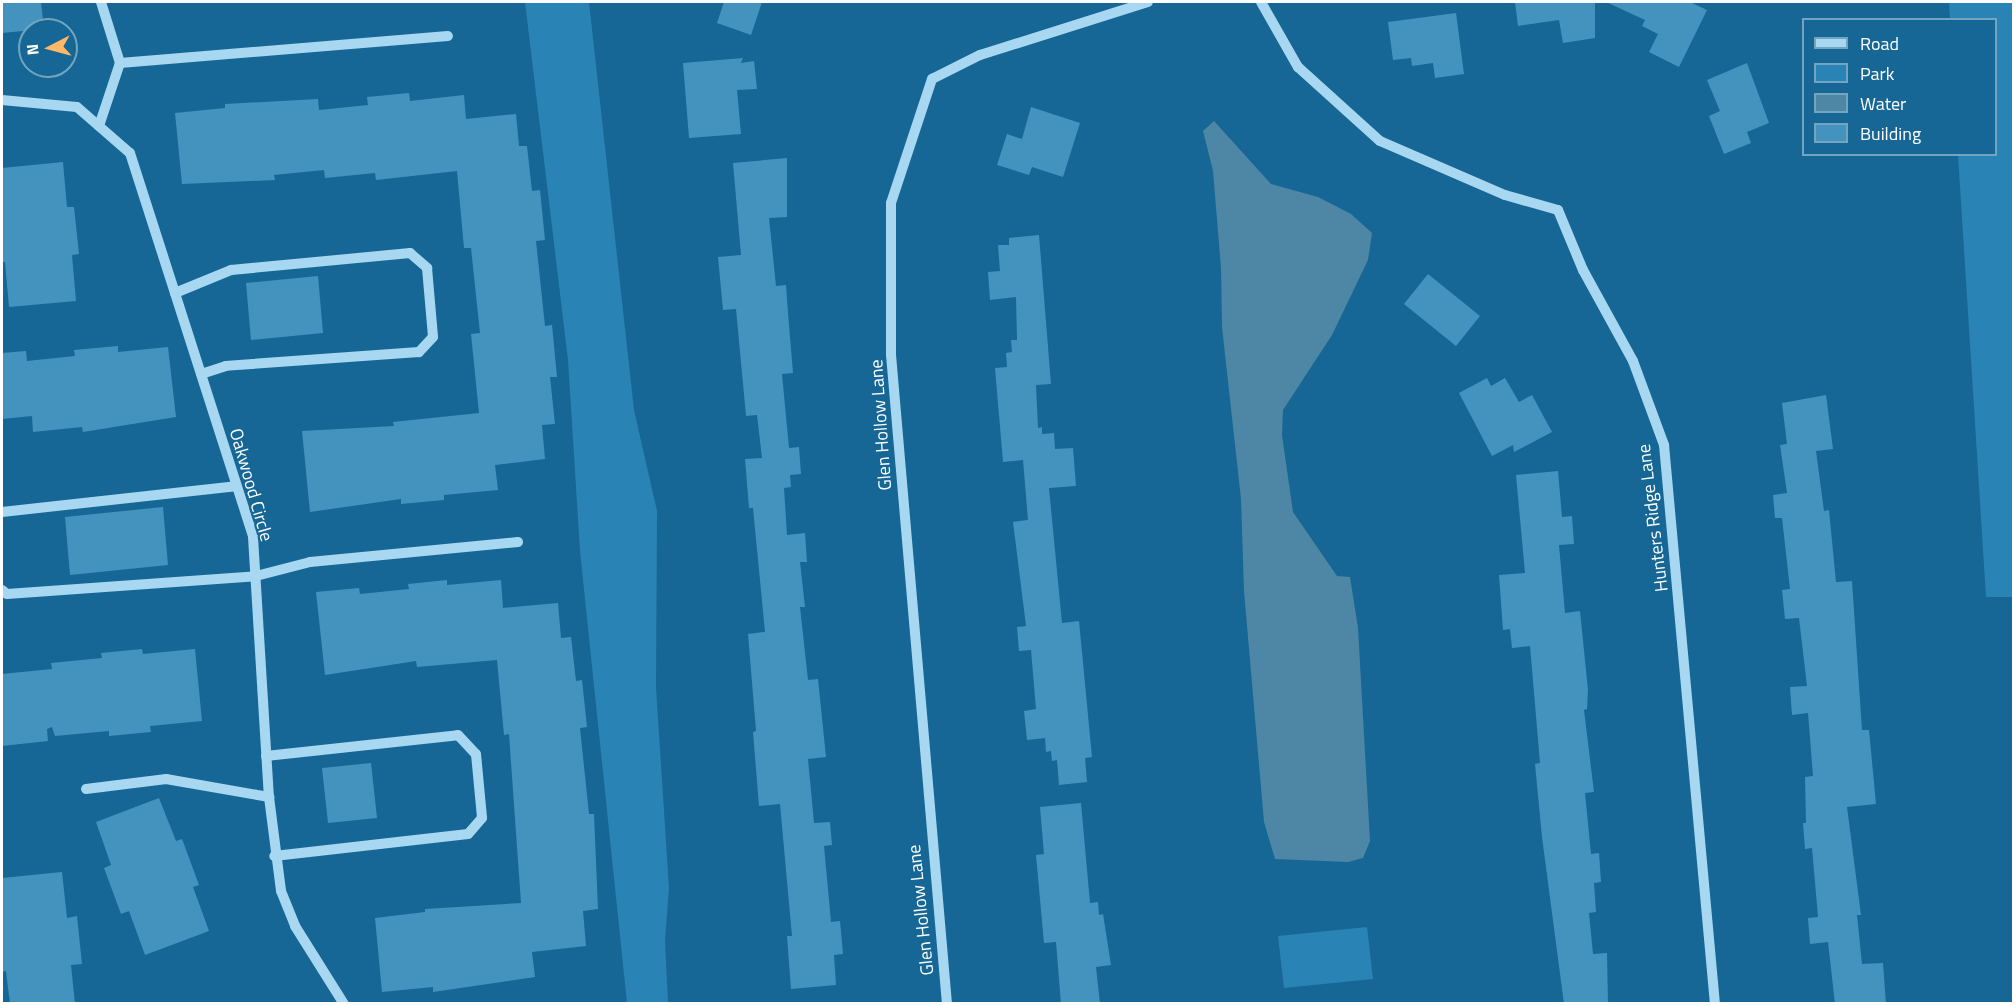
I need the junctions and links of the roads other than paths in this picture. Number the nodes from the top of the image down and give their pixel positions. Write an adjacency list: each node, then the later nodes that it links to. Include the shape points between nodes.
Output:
1 (101, 2): 5 (street)
2 (1148, 2): 20 (street, Glen Hollow Lane, via 980,55 932,79 891,203 891,355)
3 (1261, 2): 21 (street, Hunters Ridge Lane, via 1298,67 1380,141 1505,195 1558,210 1583,270 1633,361 1664,445)
4 (448, 36): 5 (street)
5 (120, 63): 7 (street)
6 (2, 100): 7 (street, Oakwood Circle, via 78,107)
7 (99, 126): 8 (street, Oakwood Circle, via 130,153)
8 (175, 293): 9 (street, Oakwood Circle); 9 (street, via 231,270 410,253 426,268 433,336 419,352 226,366)
9 (201, 374): 10 (street, Oakwood Circle)
10 (236, 486): 11 (street); 13 (street, Oakwood Circle, via 253,537)
11 (2, 512)
12 (518, 542): 13 (street, via 310,562)
13 (256, 576): 14 (street, via 7,594); 15 (street, Oakwood Circle)
14 (2, 590)
15 (266, 756): 17 (street, Oakwood Circle); 18 (street, via 458,735 476,754 482,818 468,834)
16 (86, 789): 17 (street, via 166,779)
17 (269, 797): 18 (street, Oakwood Circle)
18 (274, 856): 19 (street, Oakwood Circle, via 280,891 296,926)
19 (344, 1004)
20 (947, 1004)
21 (1715, 1004)

